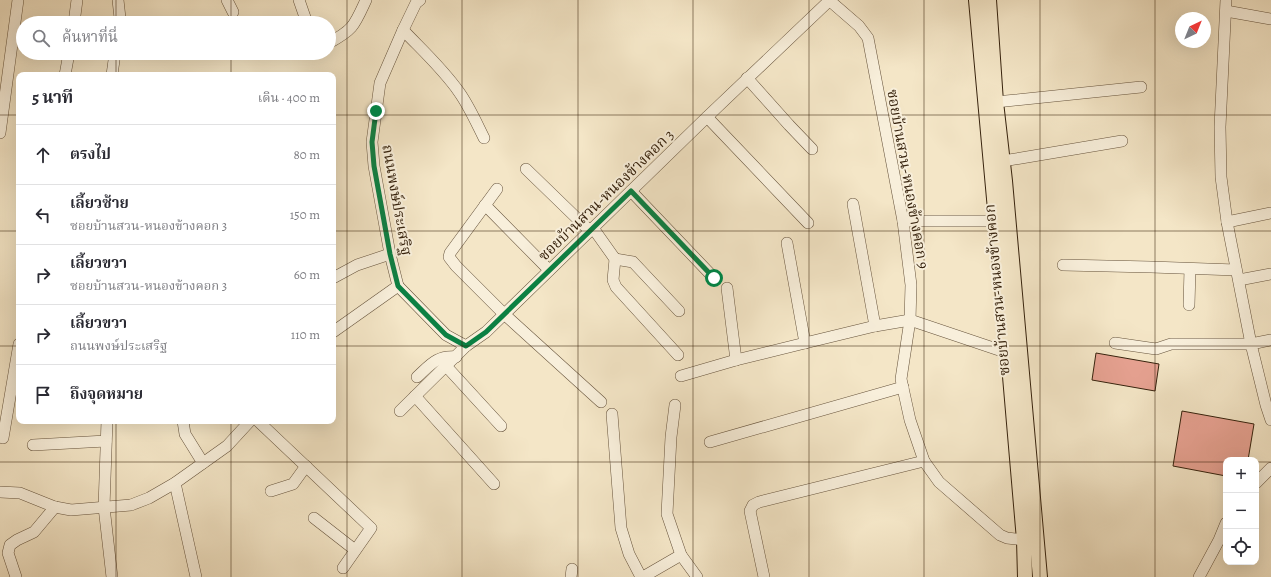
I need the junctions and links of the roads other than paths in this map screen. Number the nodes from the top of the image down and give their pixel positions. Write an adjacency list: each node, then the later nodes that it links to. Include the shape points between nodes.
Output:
1 (18, 0): 27 (street)
2 (77, 0): 13 (street)
3 (118, 0): 14 (street)
4 (227, 0): 12 (street)
5 (299, 0): 15 (street)
6 (366, 0): 18 (street, via 355,24)
7 (420, 0): 17 (street, ถนนพงษ์ประเสริฐ, via 416,3)
8 (830, 0): 23 (street, ซอยบ้านสวน-หนองข้างคอก 3); 38 (street, ซอยบ้านสวน-หนองข้างคอก 9, via 859,26 868,38)
9 (976, 0): 39 (main road, ซอยบ้านสวน-หนองข้างคอก)
10 (989, 0): 25 (main road, ซอยบ้านสวน-หนองข้างคอก)
11 (1226, 5): 16 (street); 40 (street, via 1220,127 1221,177)
12 (233, 12)
13 (75, 16)
14 (120, 16)
15 (305, 16)
16 (1271, 19)
17 (403, 30): 28 (street, via 458,91); 44 (street, ถนนพงษ์ประเสริฐ, via 380,83 372,142)
18 (336, 38)
19 (68, 60): 21 (street)
20 (115, 60): 22 (street)
21 (66, 72)
22 (113, 72)
23 (747, 78): 26 (street, ซอยบ้านสวน-หนองข้างคอก 3); 30 (street)
24 (1142, 87): 25 (street)
25 (996, 102): 31 (main road, ซอยบ้านสวน-หนองข้างคอก)
26 (707, 117): 34 (street, ซอยบ้านสวน-หนองข้างคอก 3); 41 (street)
27 (0, 133)
28 (484, 138)
29 (1122, 141): 31 (street)
30 (812, 149)
31 (1003, 161): 67 (main road, ซอยบ้านสวน-หนองข้างคอก)
32 (526, 169): 42 (street)
33 (497, 190): 36 (street)
34 (631, 191): 42 (street, ซอยบ้านสวน-หนองข้างคอก 3); 52 (street)
35 (854, 204): 59 (street)
36 (485, 205): 48 (street); 57 (street, via 449,257)
37 (1271, 212): 40 (street)
38 (903, 221): 39 (street); 58 (street, ซอยบ้านสวน-หนองข้างคอก 9, via 912,284)
39 (996, 221): 67 (main road, ซอยบ้านสวน-หนองข้างคอก)
40 (1227, 222): 50 (street)
41 (808, 223)
42 (591, 229): 45 (street); 48 (street, ซอยบ้านสวน-หนองข้างคอก 3)
43 (787, 243): 62 (street)
44 (390, 254): 51 (street, via 357,264); 53 (street, ถนนพงษ์ประเสริฐ)
45 (615, 259): 56 (street, via 633,262); 66 (street, via 613,280 616,287)
46 (1063, 265): 47 (street)
47 (1190, 269): 50 (street); 55 (street)
48 (549, 270): 57 (street, ซอยบ้านสวน-หนองข้างคอก 3)
49 (1271, 274): 50 (street)
50 (1238, 275): 64 (street)
51 (336, 276)
52 (714, 278)
53 (398, 286): 60 (street); 65 (street, via 446,335)
54 (727, 288): 69 (street)
55 (1189, 305)
56 (679, 311)
57 (504, 314): 65 (street, ซอยบ้านสวน-หนองข้างคอก 3, via 486,332); 76 (street)
58 (910, 320): 59 (street); 67 (street); 74 (street, ซอยบ้านสวน-หนองข้างคอก 9)
59 (875, 326): 62 (street)
60 (336, 330)
61 (1271, 340): 64 (street)
62 (805, 343): 69 (street)
63 (1115, 343): 64 (street, via 1150,349 1171,344)
64 (1251, 344): 80 (street)
65 (466, 346): 68 (street, ซอยบ้านสวน-หนองข้างคอก 3)
66 (678, 354)
67 (1014, 354): 103 (main road, ซอยบ้านสวน-หนองข้างคอก); 114 (main road, ซอยบ้านสวน-หนองข้างคอก)
68 (456, 357): 71 (street, ซอยบ้านสวน-หนองข้างคอก 3); 73 (street, via 438,358)
69 (736, 360): 72 (street)
70 (16, 362): 86 (street)
71 (446, 366): 75 (street, ซอยบ้านสวน-หนองข้างคอก 3); 85 (street)
72 (681, 376)
73 (417, 377)
74 (902, 387): 88 (street); 90 (street, ซอยบ้านสวน-หนองข้างคอก 9)
75 (415, 396): 78 (street, ซอยบ้านสวน-หนองข้างคอก 3); 96 (street)
76 (601, 402)
77 (675, 405): 105 (street, via 667,514)
78 (400, 411)
79 (612, 414): 110 (street, via 621,528 629,554)
80 (1271, 420)
81 (107, 424): 87 (street)
82 (183, 424): 91 (street, via 185,434)
83 (247, 424): 91 (street, via 227,446)
84 (261, 424): 92 (street)
85 (501, 426)
86 (3, 438)
87 (106, 441): 89 (street); 100 (street)
88 (710, 442)
89 (33, 445)
90 (924, 461): 103 (street, ซอยบ้านสวน-หนองข้างคอก 9, via 944,486 1000,535); 112 (street, via 753,505 750,511)
91 (203, 463): 95 (street)
92 (306, 466): 97 (street, via 292,484); 104 (street, via 371,528)
93 (1271, 468): 94 (street)
94 (1259, 480)
95 (175, 483): 100 (street, via 131,505); 109 (street)
96 (494, 484)
97 (272, 491)
98 (0, 492): 99 (street, via 20,493)
99 (54, 507): 100 (street, via 71,510); 107 (street, via 34,532 10,545 8,553)
100 (104, 507): 108 (street)
101 (314, 518): 104 (street)
102 (1224, 529): 115 (street)
103 (1024, 540): 113 (main road, ซอยบ้านสวน-หนองข้างคอก)
104 (355, 550): 106 (street)
105 (681, 555): 110 (street); 111 (street)
106 (343, 568)
107 (16, 577)
108 (112, 577)
109 (196, 577)
110 (642, 577)
111 (697, 577)
112 (764, 577)
113 (1025, 577)
114 (1040, 577)
115 (1199, 577)

